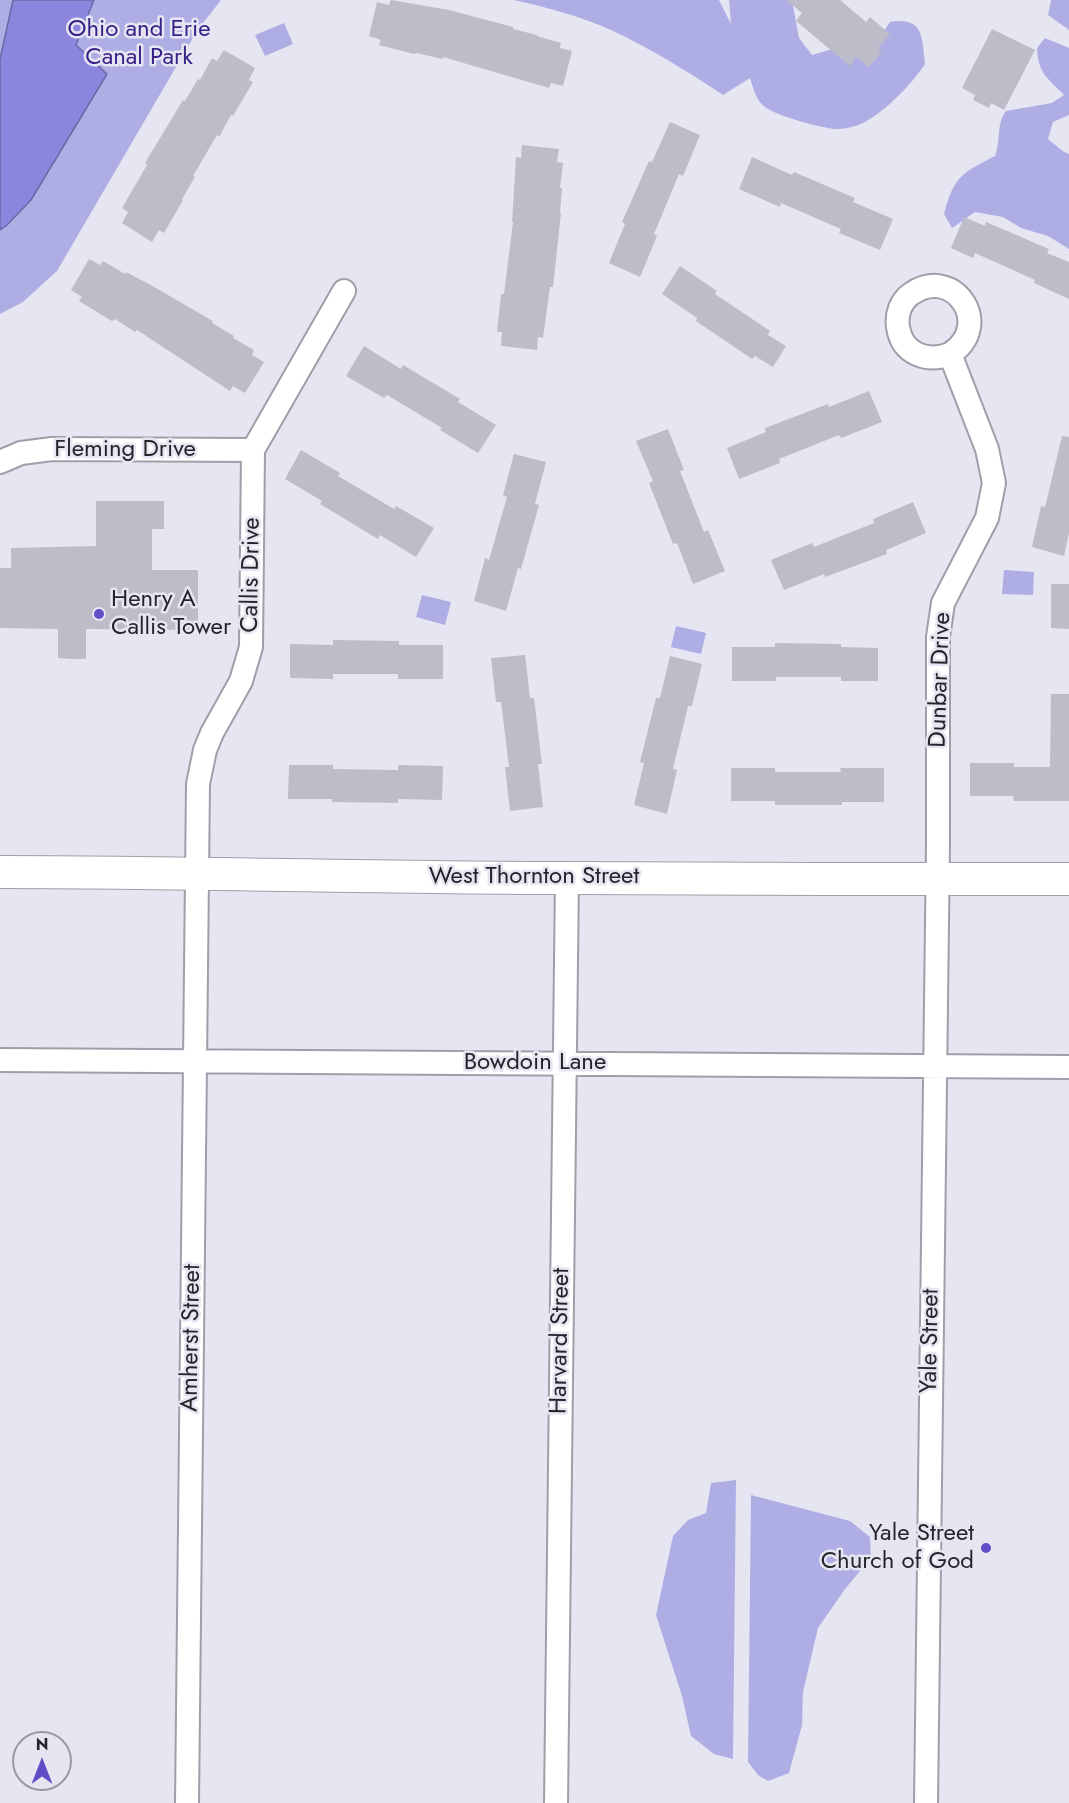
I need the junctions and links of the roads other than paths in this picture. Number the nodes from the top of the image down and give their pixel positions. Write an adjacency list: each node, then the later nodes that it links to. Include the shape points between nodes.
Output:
1 (344, 291): 3 (street, Callis Drive)
2 (950, 354): 8 (street, Dunbar Drive, via 987,449 994,483 987,518 951,586 939,620)
3 (253, 450): 4 (street, Fleming Drive, via 52,449 21,453); 6 (street, Callis Drive, via 251,647 241,681 212,733 201,767)
4 (0, 462)
5 (0, 872): 6 (main road, West Thornton Street)
6 (197, 872): 7 (main road, West Thornton Street); 11 (street, Amherst Street)
7 (567, 878): 8 (main road, West Thornton Street); 12 (street, Harvard Street)
8 (938, 879): 9 (main road, West Thornton Street); 13 (street, Yale Street)
9 (1069, 879)
10 (0, 1059): 11 (street, Bowdoin Lane)
11 (195, 1061): 12 (street, Bowdoin Lane); 15 (street, Amherst Street)
12 (565, 1064): 13 (street, Bowdoin Lane); 16 (street, Harvard Street)
13 (936, 1065): 14 (street, Bowdoin Lane); 17 (street, Yale Street)
14 (1069, 1067)
15 (187, 1803)
16 (556, 1803)
17 (926, 1803)

